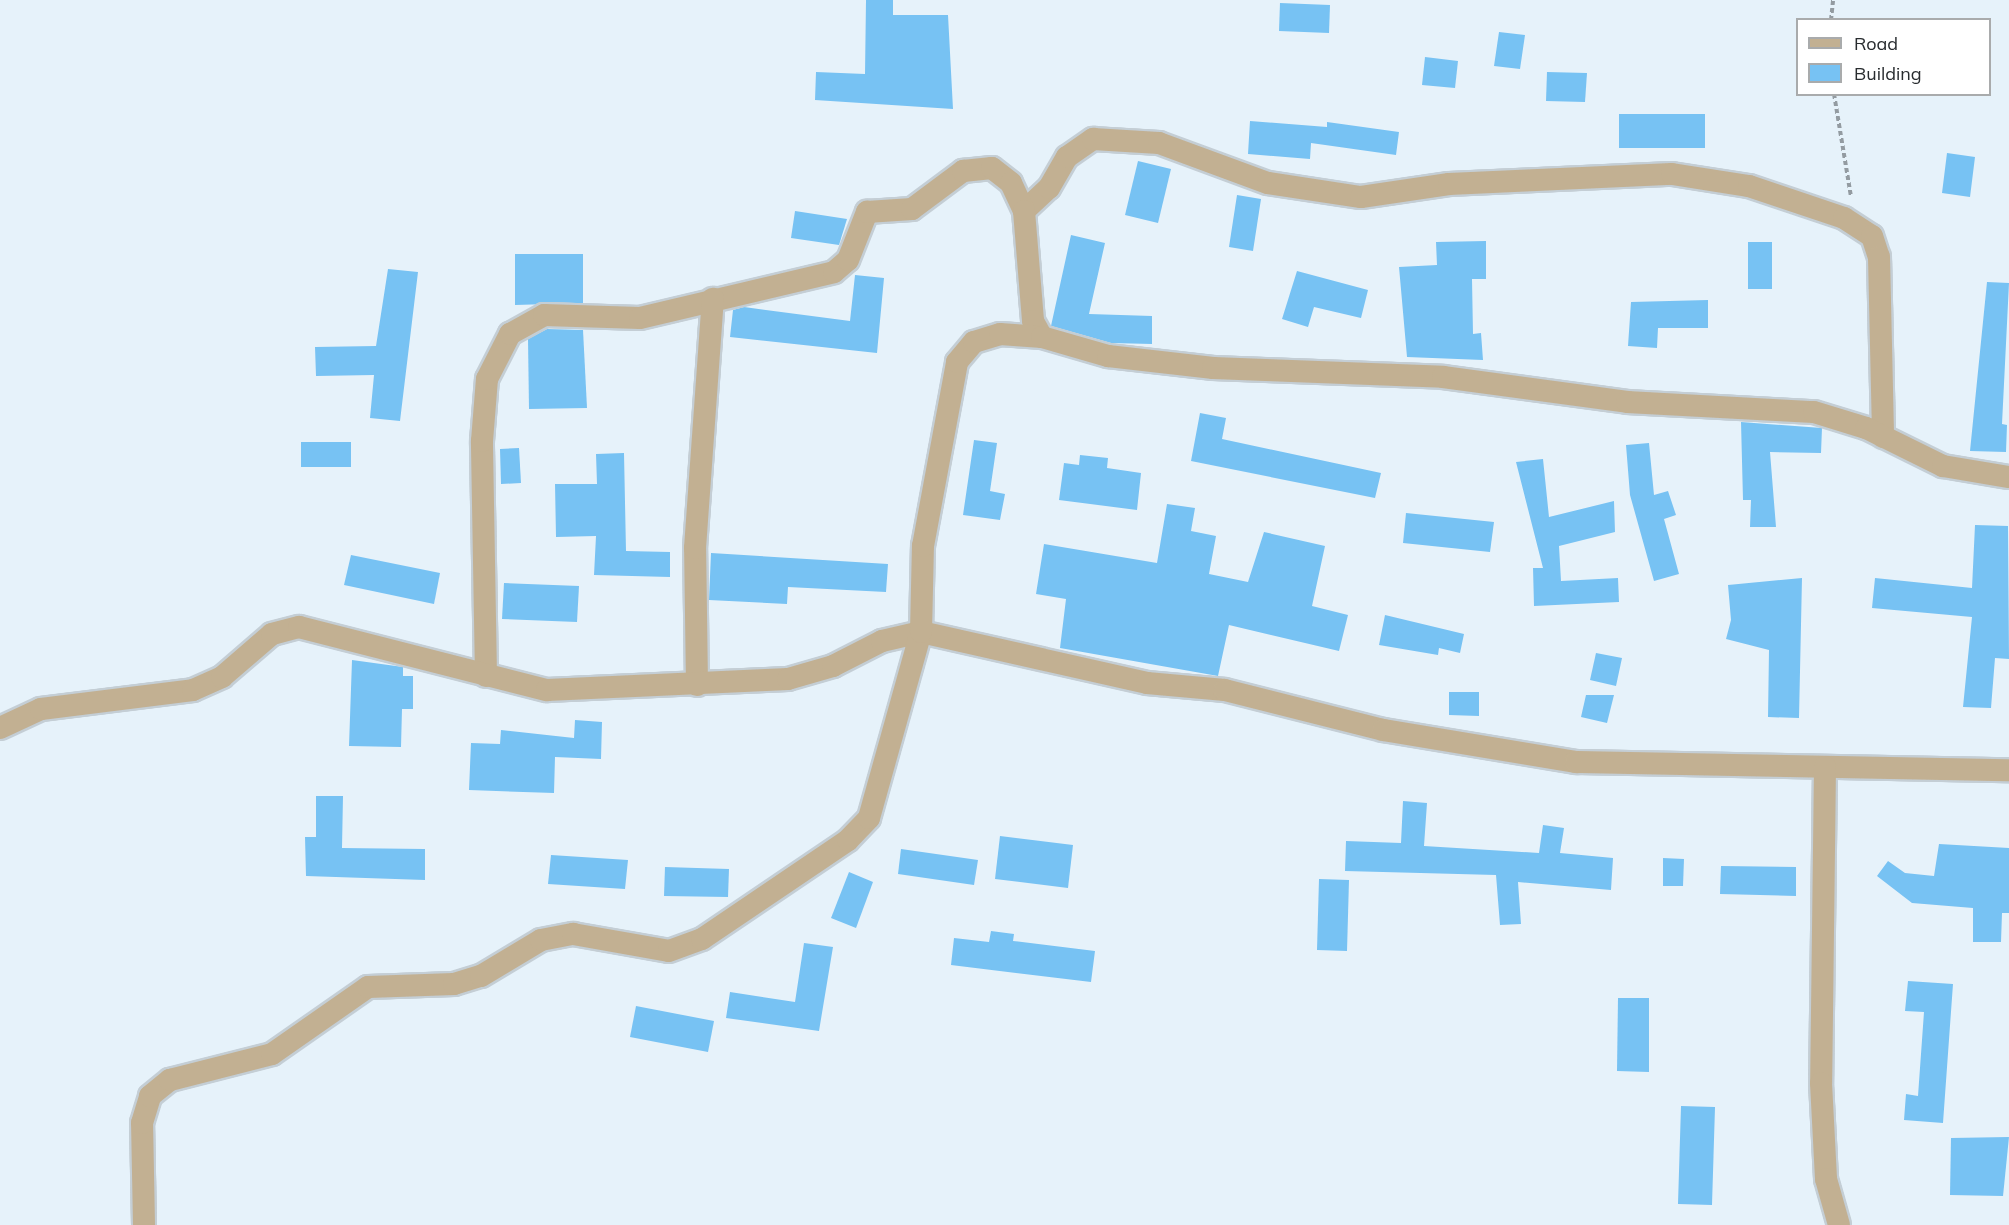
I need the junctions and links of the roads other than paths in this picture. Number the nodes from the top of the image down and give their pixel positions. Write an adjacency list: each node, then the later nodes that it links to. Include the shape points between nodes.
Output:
1 (1024, 211): 2 (street, via 1011,183 992,168 963,171 912,208 867,212 848,260 834,272); 3 (street, via 1033,321); 4 (street, via 1049,188 1067,157 1093,139 1159,143 1268,183 1361,197 1449,184 1672,174 1749,186 1857,224 1872,236 1880,257)
2 (713, 299): 7 (street, via 640,318 544,315 510,334 487,379 482,441); 8 (street, via 695,548)
3 (1042, 337): 4 (street, via 1108,356 1213,368 1443,377 1627,402 1814,412); 6 (street, via 1000,333 974,342 957,362 922,556)
4 (1883, 437): 5 (street, via 1943,466)
5 (2009, 477)
6 (921, 633): 8 (street, via 882,641 833,666 788,679); 10 (street, via 1147,683 1236,693 1383,730 1576,762); 12 (street, via 869,818 848,840 702,939 669,951 583,934 541,940 481,976 454,984 368,987 272,1054 170,1080 150,1096 142,1124)
7 (486, 676): 8 (street, via 547,690); 9 (street, via 299,627 272,634 222,677 193,690 41,709)
8 (697, 685)
9 (0, 728)
10 (1825, 767): 11 (street); 13 (street, via 1821,1083 1826,1179)
11 (2009, 770)
12 (144, 1225)
13 (1839, 1225)

